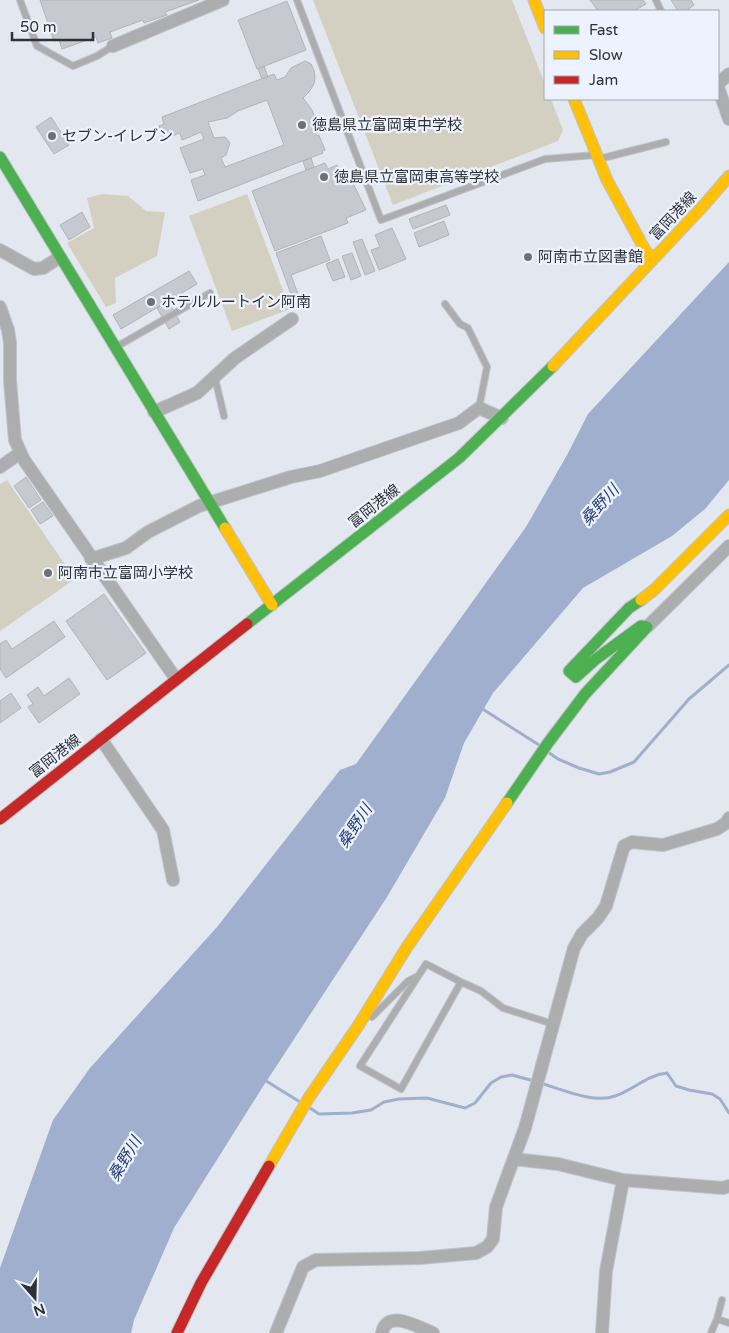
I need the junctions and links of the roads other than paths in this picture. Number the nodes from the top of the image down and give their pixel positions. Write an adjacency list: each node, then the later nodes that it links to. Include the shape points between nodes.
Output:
1 (20, 0): 6 (lane, via 37,46 73,66)
2 (223, 0): 6 (street)
3 (297, 0): 14 (lane, via 381,220 546,159)
4 (534, 0): 5 (street)
5 (544, 25)
6 (113, 46)
7 (729, 74): 8 (street)
8 (719, 84)
9 (719, 88): 11 (street)
10 (574, 100): 14 (street)
11 (729, 119)
12 (666, 142): 14 (lane)
13 (0, 157): 17 (street)
14 (598, 157): 18 (street, via 644,250)
15 (729, 176): 18 (street, 富岡港線)
16 (0, 250): 17 (street, via 34,269 43,268)
17 (60, 257): 23 (street)
18 (652, 259): 28 (street, 富岡港線)
19 (210, 293): 23 (lane)
20 (445, 304): 25 (lane, via 460,324 468,328 487,366)
21 (0, 307): 29 (street, via 8,330 12,421)
22 (292, 319): 24 (street, via 235,358)
23 (115, 348): 26 (street)
24 (215, 378): 26 (street, via 197,393); 27 (lane)
25 (479, 408): 28 (street); 31 (street, via 459,423 320,471)
26 (154, 412): 31 (street)
27 (224, 416)
28 (502, 418): 35 (street, 富岡港線, via 459,458)
29 (20, 453): 30 (street); 34 (street)
30 (0, 467)
31 (209, 503): 34 (street, via 148,532 126,548); 35 (street)
32 (729, 516): 36 (street, via 654,590 629,608 569,671 576,678 641,626)
33 (729, 546): 36 (street)
34 (91, 559): 37 (street)
35 (272, 605): 37 (street, 富岡港線)
36 (647, 627): 45 (street, via 585,694 548,743 407,947)
37 (176, 679): 38 (street, 富岡港線)
38 (101, 739): 39 (street, 富岡港線); 41 (street, via 163,830)
39 (0, 819)
40 (728, 822): 44 (street, via 717,829 663,845 632,842 624,846 606,906 574,948)
41 (174, 880)
42 (417, 976): 43 (lane, via 426,964); 43 (lane, via 360,1066 401,1089); 45 (lane, via 367,1022)
43 (461, 982): 44 (lane, via 503,1008)
44 (554, 1024): 46 (street)
45 (358, 1026): 52 (street, via 308,1099 244,1207)
46 (514, 1159): 47 (street, via 558,1164); 53 (street, via 496,1207 493,1239 487,1247 476,1253 420,1258 316,1260 303,1267)
47 (623, 1180): 48 (street); 56 (street, via 606,1271)
48 (729, 1186)
49 (722, 1300): 50 (lane)
50 (716, 1319): 51 (lane); 57 (lane)
51 (729, 1323)
52 (177, 1333)
53 (276, 1333)
54 (382, 1333): 55 (street, via 388,1322 396,1320)
55 (433, 1333)
56 (602, 1333)
57 (711, 1333)

